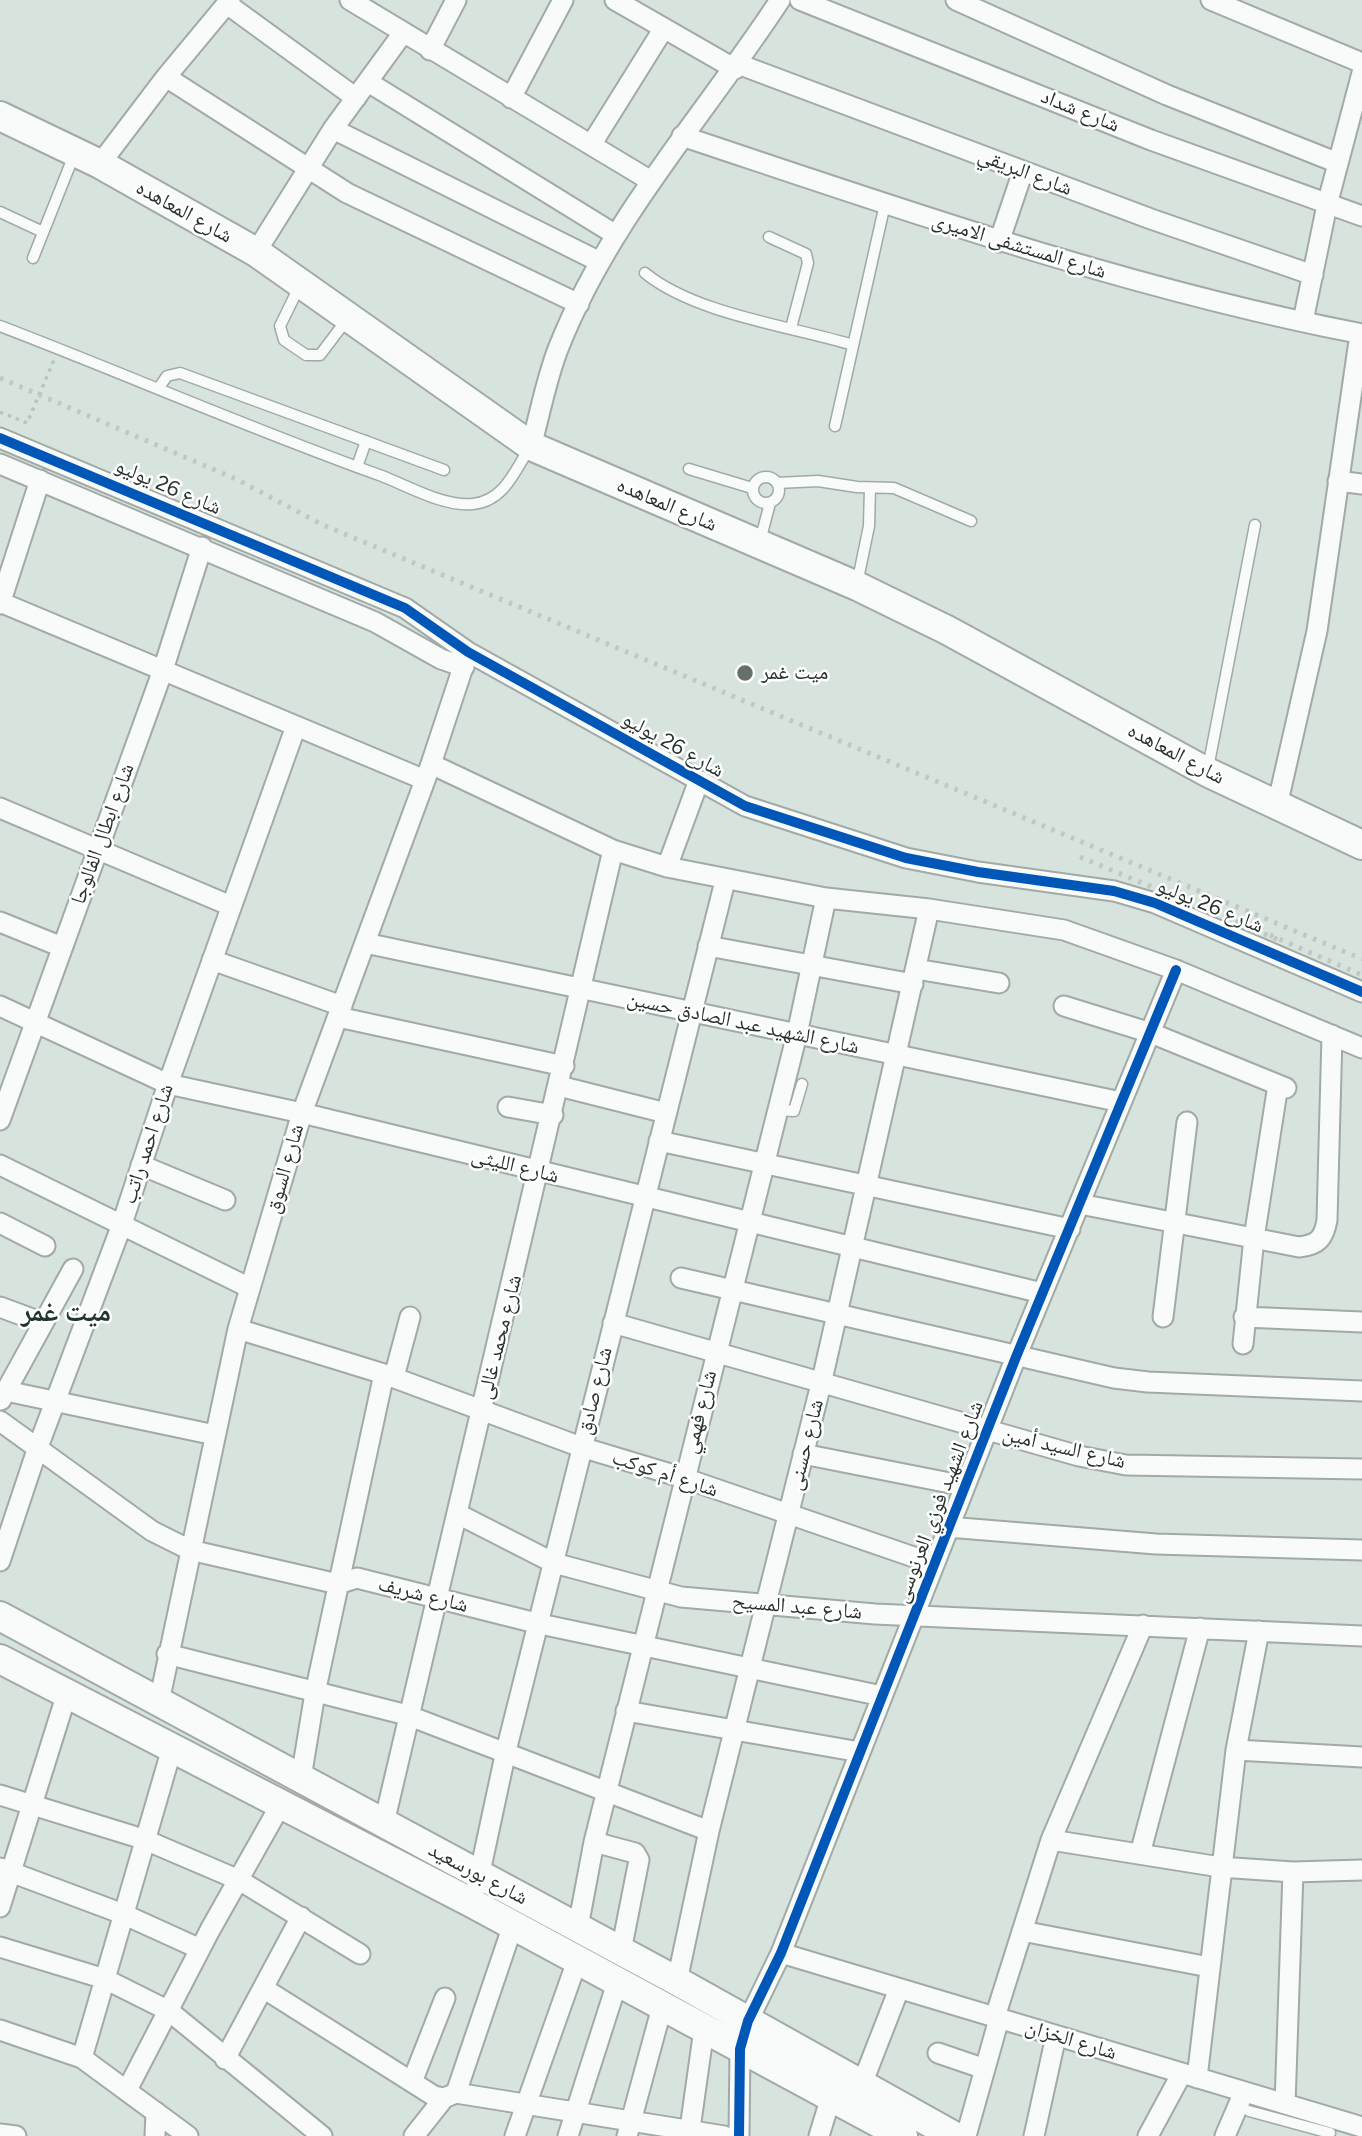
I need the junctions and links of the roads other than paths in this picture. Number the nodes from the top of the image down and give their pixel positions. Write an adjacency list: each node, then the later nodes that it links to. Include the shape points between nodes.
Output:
1 (350, 0): 11 (street)
2 (456, 0): 12 (street)
3 (563, 0): 18 (street)
4 (615, 0): 10 (street, شارع البريقي)
5 (780, 0): 14 (street)
6 (800, 0): 31 (street, شارع شداد)
7 (956, 0): 26 (street, via 1167,95)
8 (1211, 0): 13 (street)
9 (229, 2): 16 (street); 19 (street)
10 (664, 28): 14 (street, شارع البريقي); 24 (street)
11 (403, 33): 12 (street); 17 (street)
12 (430, 50): 18 (street)
13 (1362, 63)
14 (737, 66): 23 (street); 28 (street, شارع البريقي)
15 (1362, 74): 22 (street)
16 (166, 77): 25 (street); 27 (street)
17 (368, 82): 19 (street); 35 (street)
18 (511, 98): 24 (street)
19 (356, 99): 21 (street)
20 (0, 116): 25 (street, شارع المعاهده)
21 (333, 129): 27 (street); 40 (street)
22 (1355, 131): 26 (street)
23 (682, 136): 29 (street); 30 (street, شارع المستشفى الاميرى)
24 (591, 145): 29 (street)
25 (87, 158): 34 (lane); 38 (street, شارع المعاهده)
26 (1338, 163): 31 (street)
27 (307, 169): 38 (street); 44 (street)
28 (1023, 171): 37 (street); 42 (street, شارع البريقي)
29 (652, 181): 35 (street)
30 (885, 204): 37 (street, شارع المستشفى الاميرى); 50 (lane)
31 (1327, 205): 33 (street, شارع شداد); 42 (street)
32 (0, 212): 34 (lane)
33 (1362, 216)
34 (43, 232): 39 (lane)
35 (616, 235): 40 (street)
36 (769, 237): 48 (lane, via 806,254 808,263)
37 (999, 242): 46 (street, شارع المستشفى الاميرى, via 1152,287)
38 (256, 252): 43 (street, شارع المعاهده)
39 (33, 258)
40 (600, 262): 44 (street)
41 (645, 273): 48 (lane, via 676,294)
42 (1313, 275): 46 (street)
43 (300, 284): 45 (street, شارع المعاهده); 45 (lane, via 280,326 284,340 306,355 320,355)
44 (579, 304): 55 (street, via 558,350)
45 (348, 318): 55 (street, شارع المعاهده)
46 (1303, 321): 49 (street, شارع المستشفى الاميرى)
47 (0, 327): 51 (lane)
48 (791, 328): 50 (lane)
49 (1361, 334): 61 (street)
50 (853, 345): 52 (lane)
51 (158, 389): 54 (lane, via 167,376 180,373); 57 (lane)
52 (835, 426)
53 (0, 438): 73 (street, شارع 26 يوليو, via 382,597 428,621)
54 (366, 441): 57 (lane); 59 (lane)
55 (531, 446): 57 (lane, via 504,490 475,504 456,503); 69 (street, شارع المعاهده)
56 (0, 464): 60 (street, شارع 26 يوليو)
57 (357, 467)
58 (689, 469): 64 (lane)
59 (444, 470)
60 (40, 480): 70 (street, شارع 26 يوليو); 72 (street)
61 (1339, 481): 63 (street); 79 (street, via 1317,631)
62 (778, 483): 64 (lane, via 763,477); 65 (lane, via 805,480); 66 (lane, via 778,495)
63 (1362, 484)
64 (752, 488): 66 (lane, via 759,502)
65 (870, 488): 67 (lane, via 904,491); 71 (lane, via 869,526)
66 (769, 503): 69 (lane)
67 (971, 521)
68 (1255, 525): 77 (lane)
69 (759, 545): 71 (street, شارع المعاهده)
70 (202, 547): 73 (street, شارع 26 يوليو, via 375,622 441,659); 74 (street, شارع ابطال الفالوجا)
71 (857, 586): 77 (street, شارع المعاهده)
72 (0, 603): 74 (street)
73 (466, 659): 76 (street, شارع السوق); 78 (street, شارع 26 يوليو)
74 (163, 670): 75 (street); 83 (street, شارع ابطال الفالوجا)
75 (296, 726): 76 (street); 87 (street, شارع احمد راتب)
76 (428, 772): 82 (street); 90 (street, شارع السوق)
77 (1207, 772): 79 (street, شارع المعاهده)
78 (698, 783): 84 (street); 99 (street, شارع 26 يوليو, via 746,807 906,858 1114,891 1155,903)
79 (1277, 806): 81 (street, شارع المعاهده)
80 (0, 808): 83 (street)
81 (1362, 845)
82 (613, 850): 84 (street); 98 (street, شارع محمد غالى)
83 (97, 851): 87 (street); 92 (street, شارع ابطال الفالوجا)
84 (667, 867): 85 (street)
85 (725, 881): 86 (street); 91 (street, شارع صادق)
86 (827, 898): 88 (street); 94 (street, شارع فهمي)
87 (231, 906): 93 (street, شارع احمد راتب)
88 (929, 909): 95 (street, via 1064,930); 96 (street, شارع حسنى)
89 (0, 922): 92 (street)
90 (365, 943): 98 (street, شارع الشهيد عبد الصادق حسين); 102 (street, شارع السوق)
91 (708, 946): 94 (street); 103 (street, شارع صادق)
92 (62, 947): 104 (street, شارع ابطال الفالوجا)
93 (212, 960): 102 (street); 111 (street, شارع احمد راتب)
94 (813, 967): 96 (street); 106 (street, شارع فهمي)
95 (1176, 970): 105 (street, شارع الشهيد فوزي العرنوسى); 107 (street)
96 (915, 976): 97 (street); 109 (street, شارع حسنى)
97 (999, 983)
98 (582, 989): 103 (street, شارع الشهيد عبد الصادق حسين); 110 (street, شارع محمد غالى)
99 (1362, 992)
100 (0, 1006): 104 (street, شارع الليثى)
101 (1064, 1006): 105 (street)
102 (340, 1012): 110 (street); 117 (street, شارع السوق)
103 (691, 1013): 106 (street, شارع الشهيد عبد الصادق حسين); 118 (street, شارع صادق)
104 (35, 1023): 111 (street, شارع الليثى); 120 (street, شارع ابطال الفالوجا)
105 (1151, 1033): 114 (street, شارع الشهيد فوزي العرنوسى); 136 (street, via 1282,1087)
106 (797, 1034): 109 (street, شارع الشهيد عبد الصادق حسين); 116 (street, شارع فهمي)
107 (1332, 1035): 108 (street); 136 (street, via 1324,1234 1312,1245 1299,1247)
108 (1362, 1048)
109 (898, 1055): 114 (street, شارع الشهيد عبد الصادق حسين); 127 (street, شارع حسنى)
110 (564, 1066): 113 (street, شارع محمد غالى)
111 (168, 1084): 117 (street, شارع الليثى); 123 (street, شارع احمد راتب)
112 (802, 1084): 116 (lane, via 794,1111)
113 (559, 1086): 118 (street); 119 (street, شارع محمد غالى)
114 (1121, 1102): 130 (street, شارع الشهيد فوزي العرنوسى)
115 (508, 1107): 119 (street)
116 (778, 1110): 124 (street, شارع فهمي)
117 (302, 1113): 126 (street, شارع الليثى); 141 (street, شارع السوق)
118 (666, 1113): 122 (street, شارع صادق)
119 (553, 1115): 126 (street, شارع محمد غالى)
120 (0, 1120)
121 (1187, 1122): 132 (street)
122 (659, 1141): 124 (street); 128 (street, شارع صادق)
123 (141, 1165): 129 (street); 134 (street, شارع احمد راتب)
124 (763, 1165): 127 (street); 133 (street, شارع فهمي)
125 (0, 1166): 134 (street)
126 (540, 1172): 128 (street, شارع الليثى); 161 (street, شارع محمد غالى)
127 (867, 1186): 135 (street); 138 (street, شارع حسنى)
128 (645, 1197): 133 (street, شارع الليثى); 150 (street, شارع صادق)
129 (225, 1200)
130 (1080, 1204): 132 (street); 135 (street, شارع الشهيد فوزي العرنوسى)
131 (0, 1223): 137 (street)
132 (1175, 1223): 136 (street); 147 (street)
133 (748, 1224): 138 (street, شارع الليثى); 142 (street, شارع فهمي)
134 (121, 1227): 141 (street); 160 (street, شارع احمد راتب)
135 (1070, 1228): 143 (street, شارع الشهيد فوزي العرنوسى)
136 (1254, 1238): 148 (street)
137 (45, 1245)
138 (852, 1249): 143 (street, شارع الليثى); 145 (street, شارع حسنى)
139 (73, 1269): 151 (street)
140 (681, 1278): 142 (street)
141 (250, 1288): 152 (street, شارع السوق)
142 (731, 1290): 145 (street); 154 (street, شارع فهمي)
143 (1042, 1293): 155 (street, شارع الشهيد فوزي العرنوسى)
144 (0, 1307): 151 (street)
145 (837, 1315): 155 (street); 157 (street, شارع حسنى)
146 (410, 1317): 156 (street)
147 (1163, 1317)
148 (1244, 1317): 149 (street); 153 (street)
149 (1362, 1322)
150 (613, 1323): 154 (street, شارع السيد أمين); 166 (street, شارع صادق)
151 (43, 1324): 159 (street)
152 (238, 1329): 156 (street, شارع أم كوكب); 164 (street, شارع السوق)
153 (1242, 1344)
154 (715, 1351): 157 (street, شارع السيد أمين); 169 (street, شارع فهمي)
155 (1016, 1357): 158 (street, via 1148,1382); 163 (street, شارع الشهيد فوزي العرنوسى)
156 (389, 1375): 161 (street, شارع أم كوكب); 179 (street)
157 (822, 1380): 163 (street, شارع السيد أمين); 167 (street, شارع حسنى)
158 (1362, 1391)
159 (3, 1397): 160 (street)
160 (55, 1402): 164 (street); 165 (street, شارع احمد راتب)
161 (482, 1408): 166 (street, شارع أم كوكب); 171 (street, شارع محمد غالى)
162 (0, 1421): 165 (street, شارع شريف)
163 (988, 1430): 168 (street, شارع السيد أمين, via 1126,1465); 170 (street, شارع الشهيد فوزي العرنوسى)
164 (215, 1434): 174 (street, شارع السوق)
165 (38, 1447): 174 (street, شارع شريف, via 152,1531); 176 (street, شارع احمد راتب)
166 (581, 1447): 169 (street, شارع أم كوكب); 177 (street, شارع صادق)
167 (803, 1454): 170 (street); 172 (street, شارع حسنى)
168 (1362, 1469)
169 (684, 1478): 172 (street, شارع أم كوكب); 180 (street, شارع فهمي)
170 (965, 1486): 173 (street, شارع الشهيد فوزي العرنوسى)
171 (458, 1514): 177 (street, شارع عبد المسيح); 181 (street, شارع محمد غالى)
172 (788, 1515): 178 (street, شارع أم كوكب); 182 (street, شارع حسنى)
173 (948, 1527): 175 (street, via 1156,1544); 178 (street, شارع الشهيد فوزي العرنوسى)
174 (190, 1550): 179 (street, شارع شريف); 191 (street, شارع السوق)
175 (1362, 1550)
176 (0, 1561)
177 (554, 1563): 180 (street, شارع عبد المسيح); 185 (street, شارع صادق)
178 (934, 1564): 183 (street, شارع الشهيد فوزي العرنوسى)
179 (338, 1584): 181 (street, شارع شريف, via 357,1578); 195 (street)
180 (657, 1590): 182 (street, شارع عبد المسيح, via 681,1597); 190 (street, شارع فهمي)
181 (437, 1598): 185 (street, شارع شريف); 199 (street, شارع محمد غالى)
182 (767, 1603): 183 (street, شارع عبد المسيح); 193 (street, شارع حسنى)
183 (916, 1615): 186 (street, شارع عبد المسيح); 196 (street, شارع الشهيد فوزي العرنوسى)
184 (0, 1616): 197 (street, شارع بورسعيد)
185 (540, 1624): 190 (street, شارع شريف); 203 (street, شارع صادق)
186 (1143, 1625): 187 (street, شارع عبد المسيح); 214 (street)
187 (1200, 1628): 188 (street, شارع عبد المسيح); 216 (street)
188 (1259, 1631): 189 (street, شارع عبد المسيح); 202 (street)
189 (1362, 1636)
190 (642, 1647): 193 (street, شارع شريف); 198 (street, شارع فهمي)
191 (167, 1654): 195 (street); 197 (street, شارع السوق)
192 (0, 1659): 194 (street, شارع بورسعيد)
193 (749, 1669): 196 (street, شارع شريف); 200 (street, شارع حسنى)
194 (67, 1693): 201 (street, شارع بورسعيد); 209 (street)
195 (315, 1693): 199 (street); 206 (street)
196 (882, 1696): 204 (street, شارع الشهيد فوزي العرنوسى)
197 (159, 1702): 206 (street, شارع بورسعيد)
198 (626, 1711): 200 (street); 207 (street, شارع فهمي)
199 (407, 1715): 203 (street); 211 (street, شارع محمد غالى)
200 (734, 1730): 204 (street); 212 (street, شارع حسنى)
201 (172, 1748): 210 (street, شارع بورسعيد); 213 (street)
202 (1236, 1750): 205 (street); 217 (street)
203 (506, 1751): 207 (street); 221 (street, شارع صادق)
204 (860, 1752): 233 (street, شارع الشهيد فوزي العرنوسى)
205 (1362, 1757)
206 (301, 1778): 211 (street, شارع بورسعيد)
207 (607, 1789): 212 (street); 215 (street, شارع فهمي)
208 (0, 1795): 209 (street)
209 (30, 1803): 213 (street); 218 (street)
210 (281, 1804): 222 (street); 223 (street, شارع بورسعيد)
211 (384, 1823): 221 (street, شارع بورسعيد)
212 (709, 1831): 238 (street, شارع حسنى)
213 (143, 1839): 222 (street); 225 (street)
214 (1051, 1840): 216 (street); 229 (street)
215 (594, 1842): 228 (street, شارع فهمي); 232 (street, via 635,1853 639,1860)
216 (1140, 1854): 217 (street)
217 (1220, 1867): 220 (street); 236 (street)
218 (5, 1869): 224 (street); 225 (street)
219 (1362, 1870): 220 (street)
220 (1293, 1872): 264 (street)
221 (480, 1875): 223 (street, شارع صادق); 228 (street, شارع بورسعيد)
222 (239, 1880): 226 (street); 231 (street)
223 (472, 1903): 227 (street, شارع بورسعيد)
224 (0, 1907)
225 (122, 1914): 231 (street); 237 (street)
226 (301, 1917): 234 (street); 240 (street)
227 (513, 1925): 235 (street, شارع بورسعيد); 260 (street)
228 (578, 1927): 232 (street, شارع بورسعيد)
229 (1022, 1931): 236 (street); 245 (street)
230 (0, 1947): 237 (street)
231 (200, 1949): 244 (street)
232 (621, 1951): 238 (street, شارع بورسعيد)
233 (781, 1953): 241 (street, شارع الخزان); 246 (street, شارع الشهيد فوزي العرنوسى)
234 (360, 1954)
235 (577, 1961): 239 (street, شارع بورسعيد); 262 (street)
236 (1209, 1967): 255 (street)
237 (105, 1979): 244 (street); 252 (street)
238 (677, 1981): 246 (street, شارع بورسعيد)
239 (617, 1983): 243 (street, شارع بورسعيد); 263 (street)
240 (263, 1988): 253 (street); 256 (street)
241 (899, 1989): 245 (street, شارع الخزان); 257 (street)
242 (445, 1998): 256 (street)
243 (662, 2007): 248 (street, شارع بورسعيد); 268 (street)
244 (169, 2011): 253 (street); 258 (street)
245 (997, 2018): 249 (street, شارع الخزان); 254 (street)
246 (748, 2021): 250 (street, شارع الشهيد فوزي العرنوسى); 257 (street, شارع بورسعيد)
247 (0, 2029): 252 (street)
248 (704, 2029): 250 (street, شارع بورسعيد); 269 (street)
249 (1056, 2036): 255 (street, شارع الخزان); 285 (street)
250 (740, 2049): 261 (street, شارع بورسعيد); 281 (street, شارع الشهيد فوزي العرنوسى)
251 (938, 2053): 254 (street)
252 (82, 2058): 258 (street)
253 (225, 2059): 276 (street)
254 (985, 2069): 284 (street)
255 (1189, 2076): 259 (street, شارع الخزان); 286 (street)
256 (412, 2082): 260 (street, via 435,2096)
257 (862, 2084): 283 (street, شارع بورسعيد)
258 (127, 2090): 265 (street)
259 (1244, 2092): 264 (street, شارع الخزان); 287 (street)
260 (450, 2096): 262 (street); 277 (street)
261 (831, 2097): 272 (street, شارع بورسعيد); 282 (street)
262 (527, 2103): 263 (street); 278 (street)
263 (577, 2111): 268 (street); 279 (street)
264 (1290, 2111): 266 (lane); 267 (street, شارع الخزان); 270 (lane)
265 (156, 2112): 274 (street); 275 (street)
266 (1249, 2112)
267 (1362, 2127)
268 (629, 2129): 269 (street)
269 (689, 2133): 280 (street)
270 (1330, 2133)
271 (0, 2134): 273 (street)
272 (894, 2134)
273 (16, 2136)
274 (155, 2136)
275 (188, 2136)
276 (322, 2136)
277 (414, 2136)
278 (515, 2136)
279 (568, 2136)
280 (724, 2136)
281 (740, 2136)
282 (819, 2136)
283 (954, 2136)
284 (966, 2136)
285 (1034, 2136)
286 (1148, 2136)
287 (1225, 2136)

